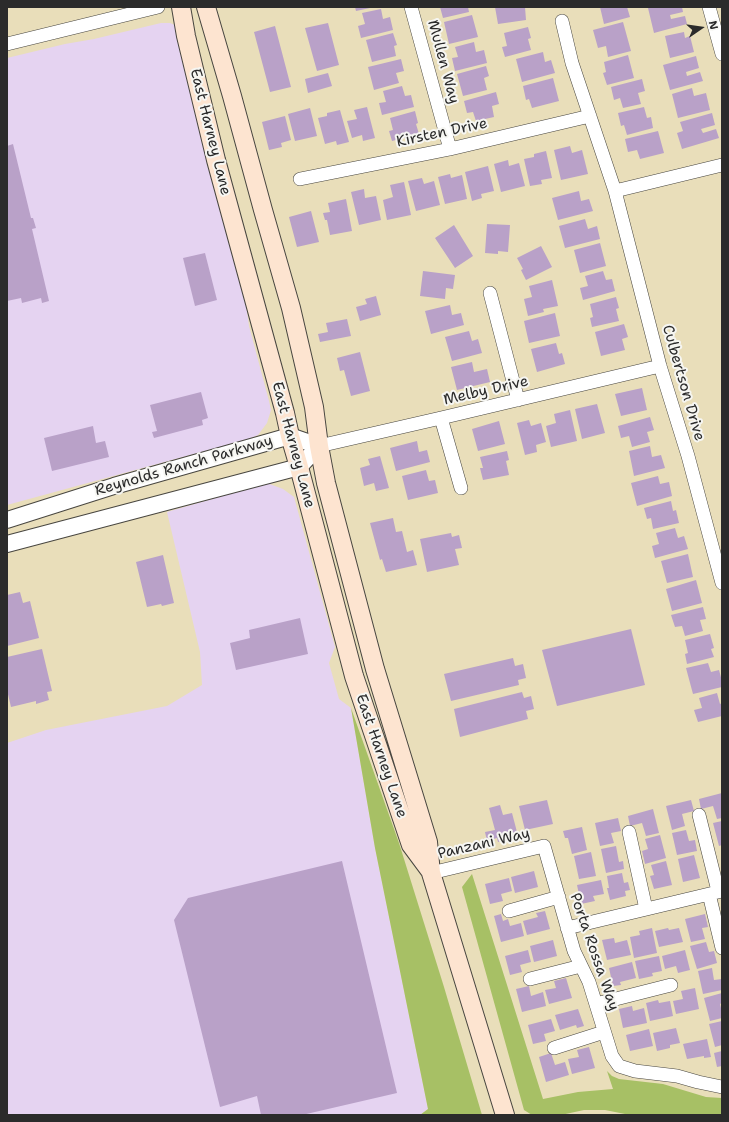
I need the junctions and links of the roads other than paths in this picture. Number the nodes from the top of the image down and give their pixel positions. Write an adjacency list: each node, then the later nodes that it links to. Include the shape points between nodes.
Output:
1 (158, 7): 7 (street)
2 (181, 7): 18 (main road, East Harney Lane, via 216,160)
3 (206, 7): 19 (main road, East Harney Lane, via 290,308 314,407)
4 (411, 7): 10 (street, Mullen Way)
5 (709, 7): 8 (street)
6 (562, 21): 9 (street, Culbertson Drive, via 572,63)
7 (7, 44)
8 (722, 54)
9 (590, 116): 10 (street, Kirsten Drive); 13 (street, Culbertson Drive)
10 (450, 149): 12 (street, Kirsten Drive)
11 (722, 165): 13 (street)
12 (300, 179)
13 (615, 191): 15 (street, Culbertson Drive)
14 (490, 293): 16 (street)
15 (660, 366): 16 (street, Melby Drive); 24 (street, Culbertson Drive, via 688,456)
16 (518, 400): 17 (street, Melby Drive)
17 (441, 418): 19 (street, Melby Drive); 21 (street)
18 (290, 436): 19 (street, Reynolds Ranch Parkway); 20 (main road, East Harney Lane); 22 (street, Reynolds Ranch Parkway, via 114,486)
19 (319, 446): 20 (street); 28 (main road, East Harney Lane, via 326,484 375,669 428,842)
20 (299, 467): 23 (street, Reynolds Ranch Parkway); 28 (main road, East Harney Lane, via 354,676 411,845)
21 (461, 488)
22 (7, 520)
23 (7, 544)
24 (722, 583)
25 (699, 815): 29 (street)
26 (629, 832): 31 (street)
27 (544, 846): 28 (street, Panzani Way); 30 (street, Porta Rossa Way)
28 (431, 873): 42 (main road, East Harney Lane)
29 (716, 892): 31 (street); 34 (street)
30 (558, 897): 32 (street); 33 (street, Porta Rossa Way)
31 (646, 909): 33 (street)
32 (509, 911)
33 (567, 928): 35 (street, Porta Rossa Way)
34 (722, 948)
35 (581, 966): 36 (street); 38 (street, Porta Rossa Way)
36 (530, 979)
37 (671, 985): 38 (street)
38 (596, 1004): 39 (street, Porta Rossa Way)
39 (604, 1032): 40 (street); 41 (street, Porta Rossa Way, via 612,1056 619,1066)
40 (554, 1048)
41 (722, 1087)
42 (505, 1115)

